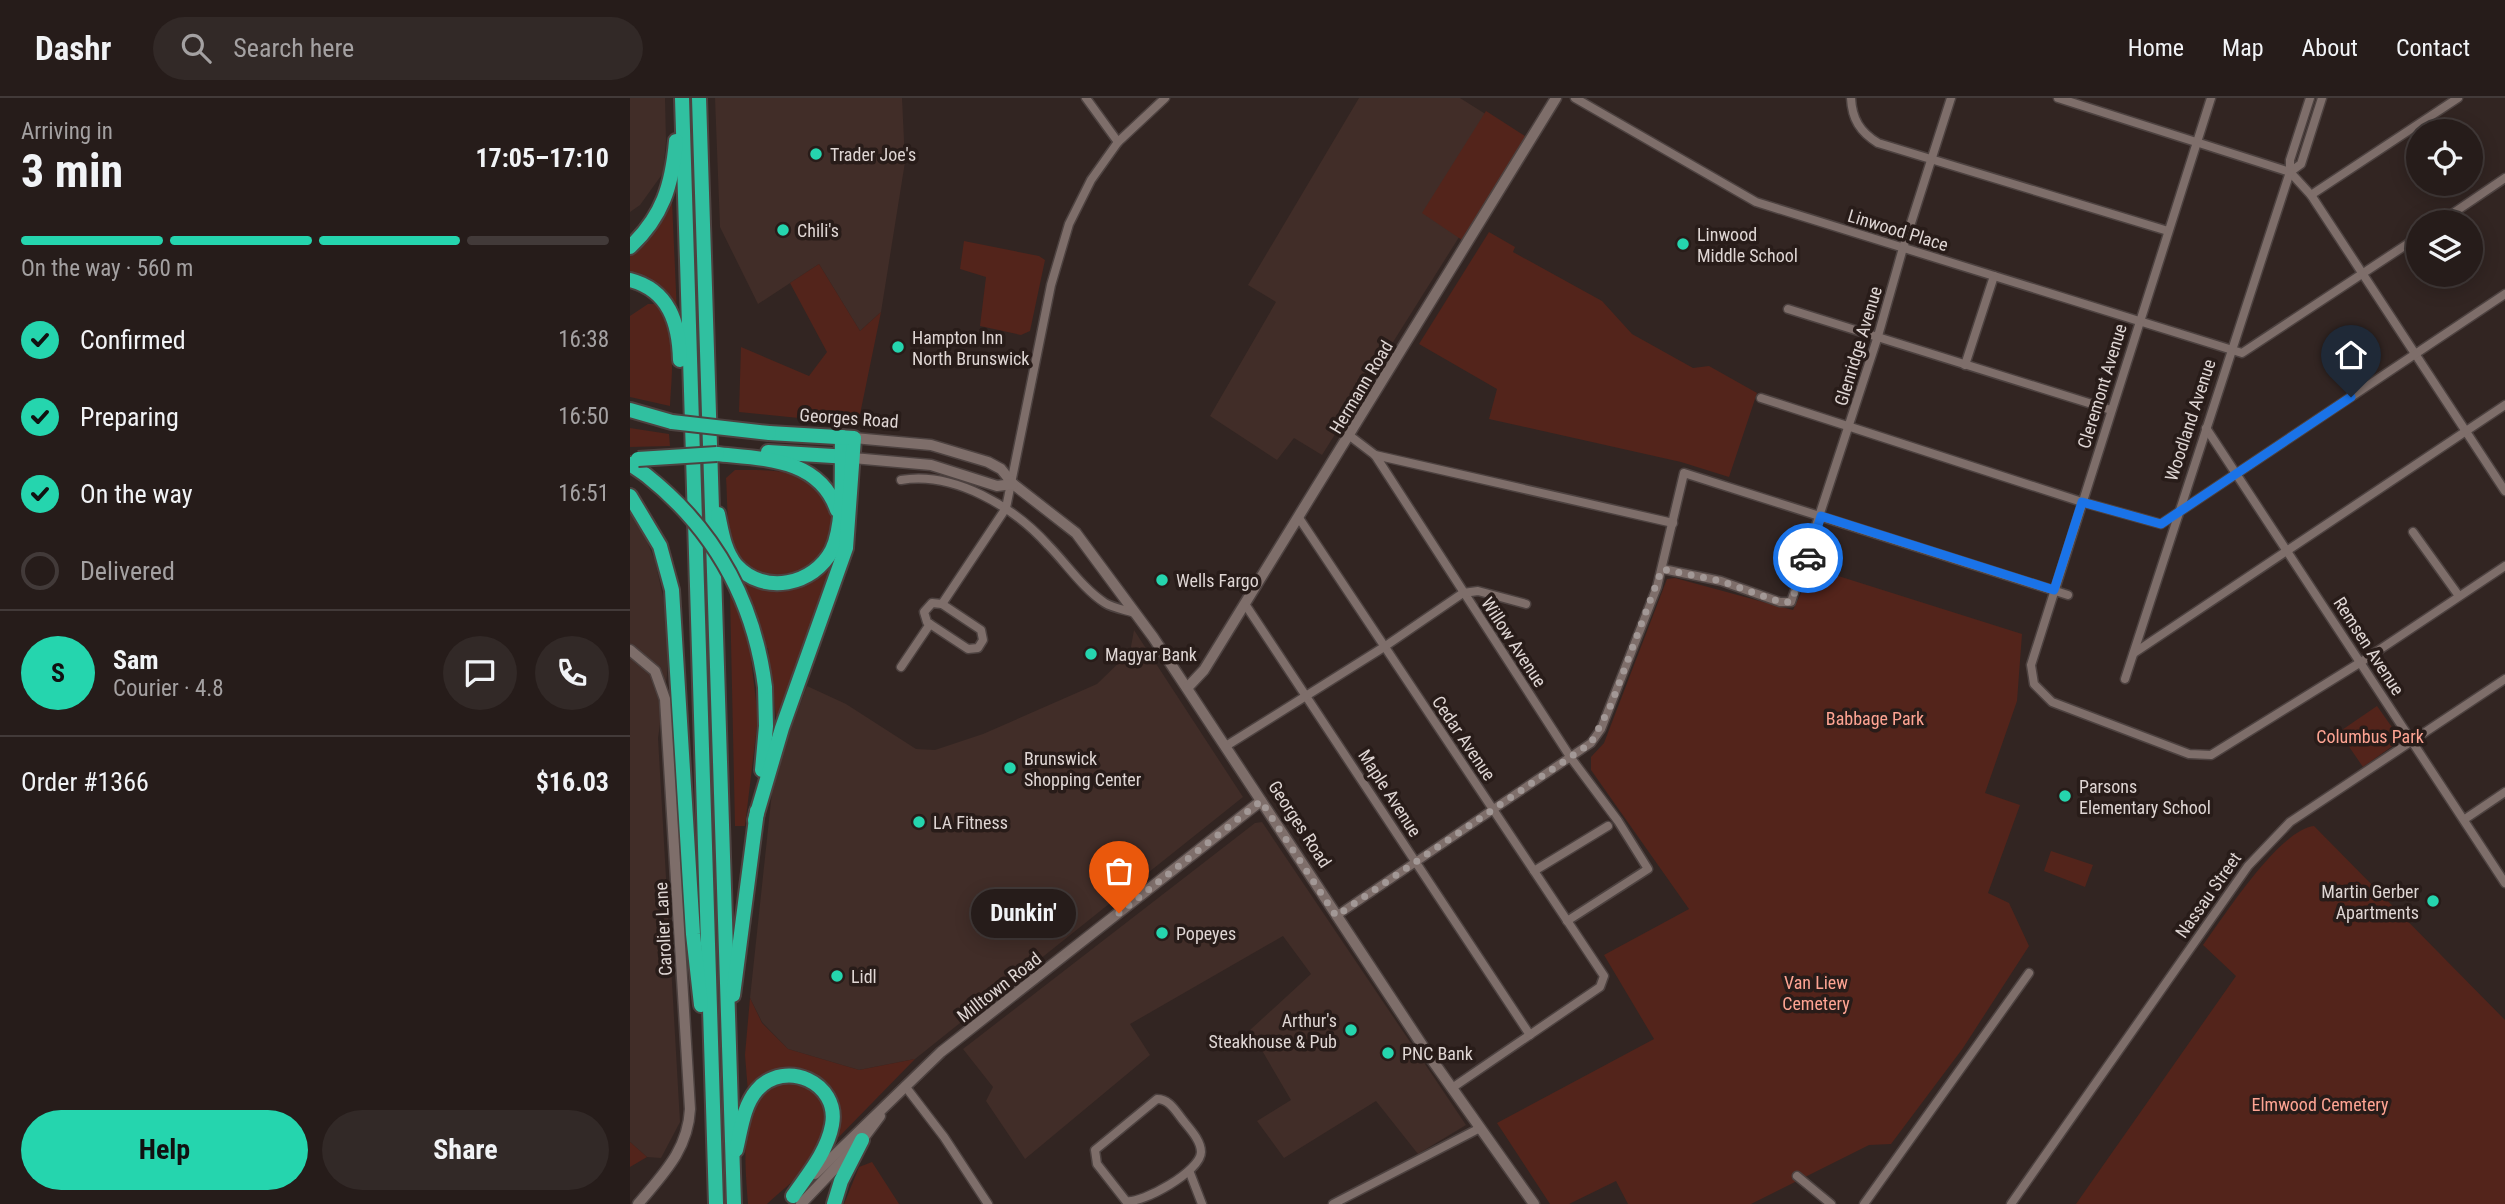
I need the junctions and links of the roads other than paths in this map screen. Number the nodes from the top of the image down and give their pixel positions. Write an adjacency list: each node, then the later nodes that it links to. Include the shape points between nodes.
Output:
1 (681, 98): 23 (highway, via 666,201 652,225); 46 (highway)
2 (699, 98): 51 (highway)
3 (1086, 98): 14 (street)
4 (1165, 98): 14 (street)
5 (1556, 98): 44 (street, Hermann Road)
6 (1575, 98): 24 (street, Linwood Place, via 1756,202)
7 (1852, 98): 16 (street, via 1857,125 1865,135)
8 (1951, 98): 16 (street, Glenridge Avenue)
9 (2058, 98): 15 (street)
10 (2211, 98): 15 (street, Cleremont Avenue)
11 (2309, 98): 17 (street, Woodland Avenue)
12 (2322, 98): 17 (street, Woodland Avenue, via 2301,164)
13 (2458, 98): 19 (street)
14 (1118, 142): 54 (street, via 1091,180 1069,224 1051,285)
15 (2196, 142): 17 (street); 21 (street, Cleremont Avenue)
16 (1932, 159): 21 (street); 24 (street, Glenridge Avenue)
17 (2290, 172): 19 (street); 32 (street, Woodland Avenue)
18 (2505, 178): 20 (street)
19 (2311, 195): 25 (street)
20 (2458, 210)
21 (2168, 231): 30 (street, Cleremont Avenue)
22 (2406, 245): 25 (street)
23 (630, 247)
24 (1903, 248): 26 (street, Linwood Place); 31 (street, Glenridge Avenue)
25 (2362, 275): 32 (street, via 2247,352); 33 (street)
26 (1994, 276): 30 (street, Linwood Place); 34 (street)
27 (630, 280): 46 (highway, via 659,294 671,312)
28 (2505, 294): 33 (street)
29 (1788, 309): 31 (street)
30 (2139, 321): 32 (street, Linwood Place); 38 (street, Cleremont Avenue)
31 (1878, 336): 34 (street); 41 (street, Glenridge Avenue)
32 (2230, 350): 42 (street, Woodland Avenue)
33 (2414, 355): 43 (street); 52 (street)
34 (1965, 365): 38 (street)
35 (1761, 398): 41 (street)
36 (2505, 405): 43 (street)
37 (630, 410): 40 (highway)
38 (2111, 410): 57 (street, Cleremont Avenue)
39 (630, 416): 40 (highway)
40 (672, 422): 45 (highway, Georges Road, bridge)
41 (1850, 426): 57 (street); 61 (street, Glenridge Avenue)
42 (2206, 428): 52 (street, Remsen Avenue); 60 (street, Woodland Avenue)
43 (2466, 432): 55 (street); 65 (street)
44 (1350, 436): 47 (street, Willow Avenue); 62 (street, Hermann Road)
45 (848, 437): 49 (highway); 54 (street, Georges Road, via 953,450 1001,469)
46 (691, 440): 106 (highway)
47 (1375, 455): 63 (street); 69 (street, Willow Avenue)
48 (769, 456): 49 (highway); 50 (highway, bridge, via 718,454); 59 (highway, via 814,476 827,489)
49 (847, 457): 54 (street, via 931,465 998,486); 59 (highway); 93 (highway, via 846,548 782,728)
50 (630, 461): 93 (highway, bridge, via 691,516 728,569 752,624 765,687 765,751)
51 (710, 471): 59 (highway, via 726,548 740,569 760,580 791,582 819,568 836,540); 102 (highway)
52 (2235, 472): 60 (street); 65 (street, Remsen Avenue)
53 (901, 480): 58 (street, via 918,477 947,483)
54 (1013, 484): 58 (street); 75 (street, Georges Road, via 1076,533)
55 (2505, 491)
56 (630, 496): 106 (highway, via 656,537 673,590 693,934)
57 (2082, 502): 60 (street, via 2161,524); 68 (street, Cleremont Avenue)
58 (1006, 508): 72 (street); 75 (street, via 1105,603)
59 (838, 513)
60 (2175, 515): 79 (street, Woodland Avenue)
61 (1821, 516): 63 (street, via 1684,473); 67 (street, Glenridge Avenue, via 1791,602); 68 (street)
62 (1299, 518): 73 (street, Hermann Road); 77 (street, Cedar Avenue)
63 (1673, 523): 67 (street)
64 (2413, 532): 71 (street)
65 (2287, 551): 79 (street); 80 (street, Remsen Avenue)
66 (2505, 566): 71 (street)
67 (1662, 569): 88 (street, via 1601,729)
68 (2054, 590): 70 (street); 80 (street, Cleremont Avenue, via 2031,665 2034,684 2052,702 2189,754 2211,755 2223,750)
69 (1463, 593): 74 (street, via 1478,591); 77 (street); 88 (street, Willow Avenue)
70 (2068, 595)
71 (2459, 596): 80 (street)
72 (942, 604): 76 (street, via 926,608 924,615); 76 (street, via 981,630 981,644 968,649)
73 (1245, 604): 84 (street, Hermann Road, via 1204,670); 85 (street, Maple Avenue)
74 (1526, 604)
75 (1138, 614): 84 (street, Georges Road)
76 (930, 624): 81 (street)
77 (1384, 647): 85 (street); 91 (street, Cedar Avenue)
78 (630, 650): 114 (street, Carolier Lane, via 655,671 665,699 690,1109 682,1147)
79 (2134, 653): 82 (street, Woodland Avenue)
80 (2361, 662): 86 (street, Remsen Avenue)
81 (901, 667)
82 (2124, 679)
83 (2505, 679): 86 (street, Nassau Street)
84 (1188, 687): 87 (street, Georges Road)
85 (1307, 696): 87 (street); 95 (street, Maple Avenue)
86 (2412, 741): 92 (street, Remsen Avenue); 123 (street, Nassau Street, via 2299,815 2261,850)
87 (1226, 746): 90 (street, Georges Road)
88 (1571, 758): 91 (street); 99 (street, Willow Avenue, via 1648,869)
89 (2505, 792): 92 (street)
90 (1261, 801): 98 (street, Georges Road); 103 (street, Milltown Road, via 941,1052)
91 (1493, 810): 95 (street); 96 (street, Cedar Avenue)
92 (2465, 819): 97 (street, Remsen Avenue)
93 (755, 820): 102 (highway)
94 (1608, 825): 96 (street)
95 (1416, 862): 98 (street); 101 (street, Maple Avenue)
96 (1534, 871): 99 (street, Cedar Avenue)
97 (2505, 883)
98 (1336, 916): 104 (street, Georges Road)
99 (1567, 921): 101 (street, Cedar Avenue, via 1604,976 1600,987)
100 (2029, 973): 122 (street)
101 (1530, 1035): 104 (street)
102 (727, 1059): 109 (highway)
103 (905, 1086): 105 (street, Milltown Road); 118 (street)
104 (1452, 1088): 107 (street, Georges Road)
105 (893, 1099): 108 (street, Milltown Road); 112 (street, Milltown Road, via 854,1133)
106 (713, 1108): 115 (highway)
107 (1480, 1128): 113 (street, Georges Road); 120 (street)
108 (862, 1140): 112 (street, Milltown Road); 117 (highway)
109 (732, 1165): 112 (highway, via 756,1091 778,1076 808,1078 826,1094 833,1121 823,1150); 116 (highway)
110 (1190, 1173): 110 (street, via 1133,1202 1126,1201 1097,1164 1095,1150 1153,1101 1163,1099 1199,1143 1198,1164); 119 (street)
111 (1797, 1175): 121 (street)
112 (793, 1201)
113 (1530, 1203)
114 (638, 1204)
115 (716, 1204)
116 (734, 1204)
117 (834, 1204)
118 (988, 1204)
119 (1202, 1204)
120 (1333, 1204)
121 (1830, 1204)
122 (1864, 1204)
123 (2011, 1204)

